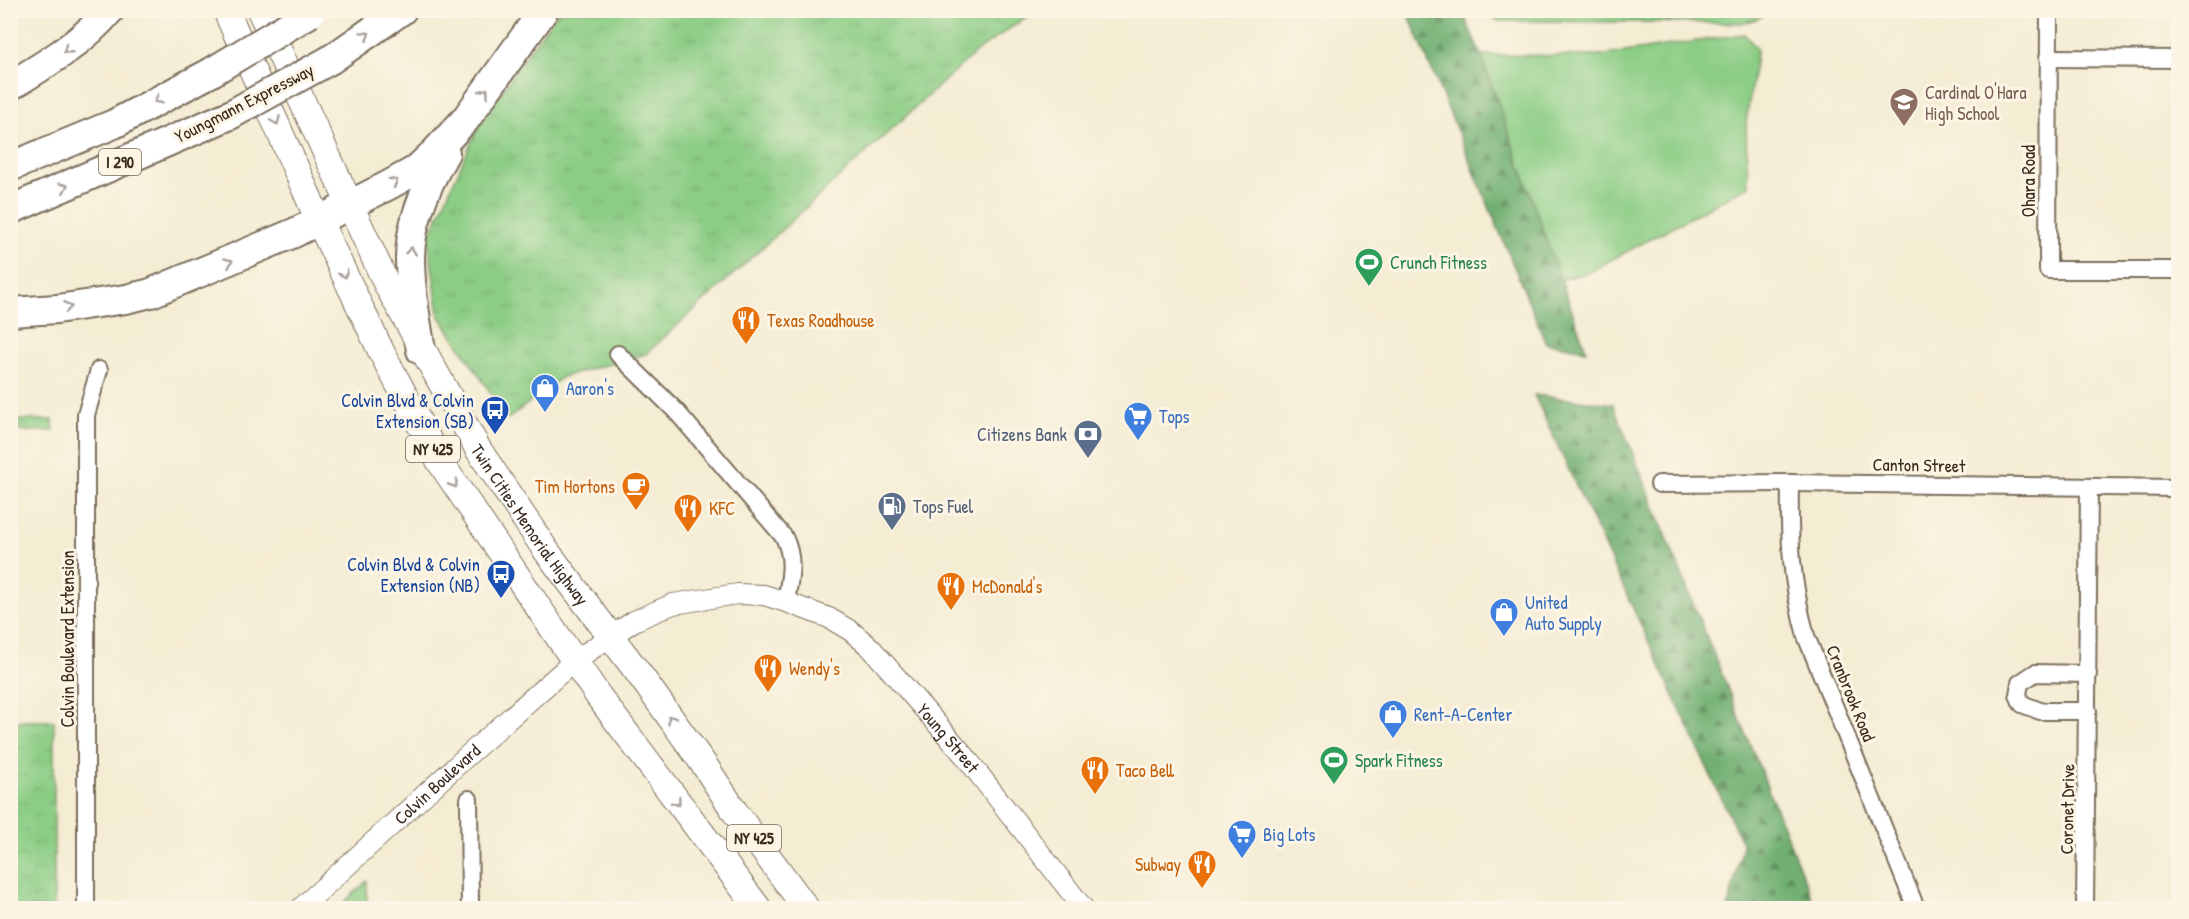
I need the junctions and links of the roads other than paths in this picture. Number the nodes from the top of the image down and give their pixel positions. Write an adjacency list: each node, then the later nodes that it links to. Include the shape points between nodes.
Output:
1 (110, 10): 10 (highway, one-way to 10, via 63,53)
2 (226, 10): 15 (main road, NY 425, one-way to 15)
3 (260, 10): 13 (main road, Twin Cities Memorial Highway / NY 425)
4 (402, 10): 14 (highway, Youngmann Expressway / I 290, one-way to 4, bridge, via 230,115 330,60)
5 (544, 10): 11 (highway, one-way to 5)
6 (2049, 10): 8 (street, Ohara Road)
7 (312, 12): 12 (highway, I 290, one-way to 12, bridge, via 114,124)
8 (2048, 58): 9 (street); 16 (street, Ohara Road, via 2048,270)
9 (2178, 59)
10 (10, 86)
11 (465, 120): 13 (highway, one-way to 11, via 416,170); 18 (highway, one-way to 11, via 410,258 416,219 426,188)
12 (10, 167)
13 (349, 204): 15 (highway); 18 (main road, Twin Cities Memorial Highway / NY 425)
14 (10, 210)
15 (320, 221): 17 (highway, one-way to 15, via 57,309 151,293); 27 (main road, NY 425, one-way to 27, via 381,351 440,462)
16 (2178, 270)
17 (10, 312)
18 (422, 350): 26 (main road, Twin Cities Memorial Highway / NY 425, via 478,449)
19 (618, 354): 25 (street, via 676,411 784,537 791,562)
20 (99, 370): 31 (street, Colvin Boulevard Extension, via 86,415)
21 (1790, 483): 22 (street, Canton Street); 23 (street, Canton Street); 37 (street, Cranbrook Road, via 1792,571 1806,636)
22 (1659, 484)
23 (2089, 487): 24 (street, Canton Street); 28 (street, Coronet Drive)
24 (2178, 488)
25 (786, 602): 26 (street, Young Street, via 738,594 706,597 673,604); 36 (street, Young Street, via 829,618 872,648 964,755)
26 (609, 636): 27 (street, Young Street); 35 (main road, Twin Cities Memorial Highway / NY 425, one-way to 26)
27 (574, 661): 32 (street, Colvin Boulevard); 34 (main road, NY 425, one-way to 34)
28 (2088, 674): 29 (street, Coronet Drive); 29 (street, via 2035,673 2020,683 2018,695 2022,704 2040,711)
29 (2088, 711): 38 (street, Coronet Drive)
30 (469, 800): 33 (street)
31 (86, 909)
32 (301, 909)
33 (470, 909)
34 (758, 909)
35 (806, 909)
36 (1083, 909)
37 (1916, 909)
38 (2085, 909)

